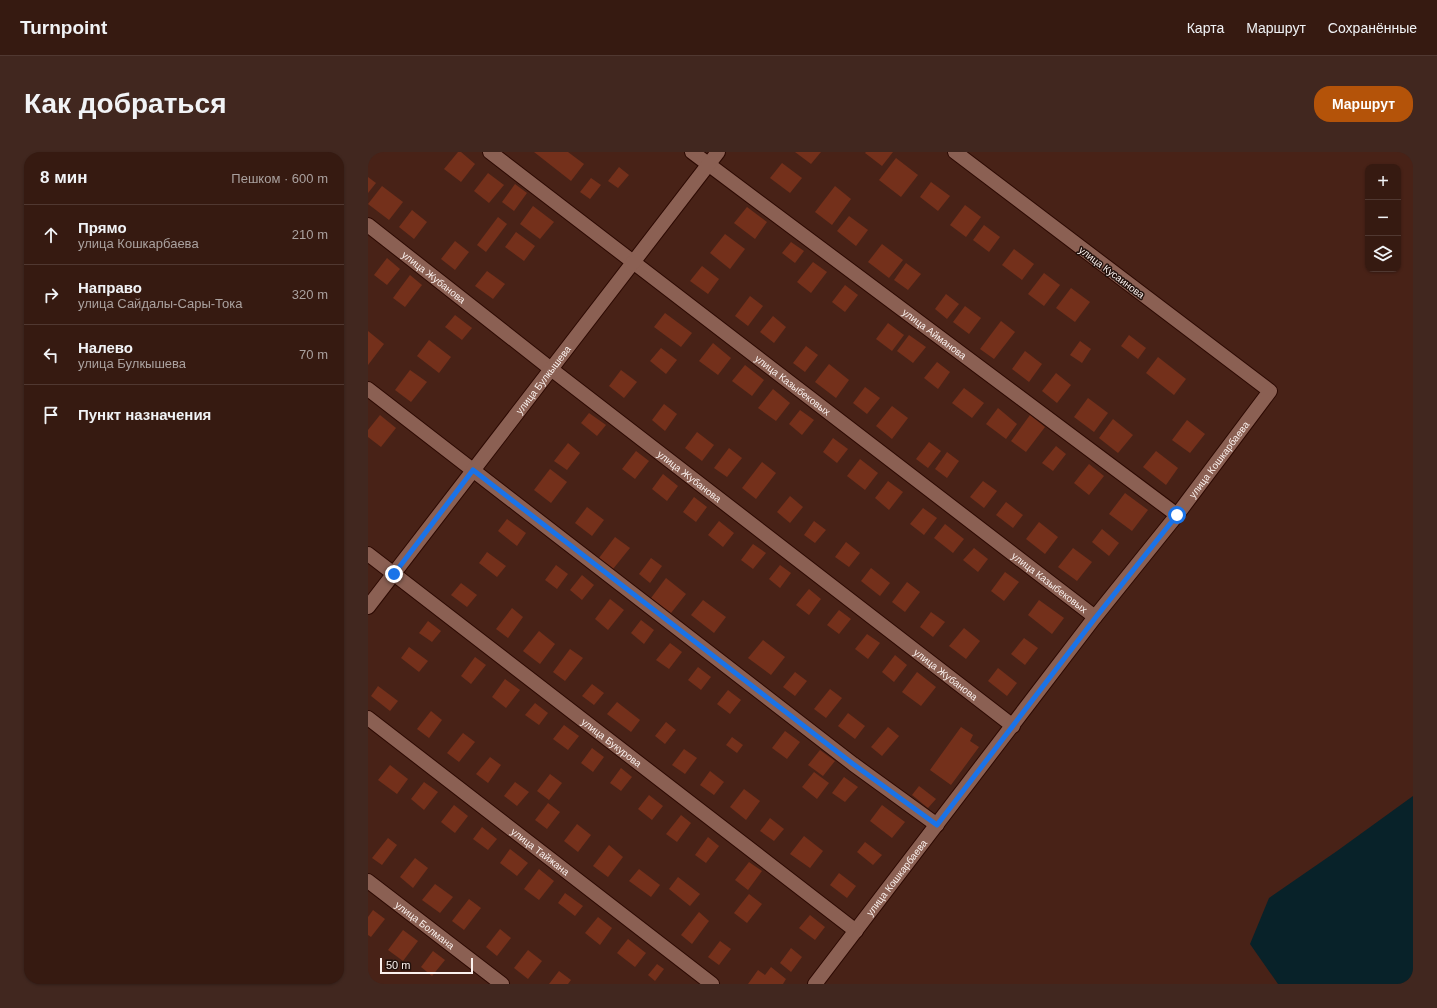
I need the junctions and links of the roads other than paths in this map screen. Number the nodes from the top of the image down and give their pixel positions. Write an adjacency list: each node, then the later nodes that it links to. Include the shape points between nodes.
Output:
1 (490, 152): 7 (street, улица Казыбековых)
2 (692, 152): 5 (street, улица Айманова)
3 (718, 152): 5 (street, улица Булкышева)
4 (955, 152): 10 (street, улица Кусаинова)
5 (709, 165): 7 (street, улица Булкышева); 12 (street, улица Айманова)
6 (368, 225): 8 (street, улица Жубанова)
7 (634, 261): 8 (street, улица Булкышева); 16 (street, улица Казыбековых)
8 (552, 369): 11 (street, улица Булкышева); 18 (street, улица Жубанова)
9 (368, 389): 11 (street)
10 (1270, 391): 12 (street, улица Кошкарбаева)
11 (473, 470): 14 (street, улица Булкышева); 19 (street, via 853,764)
12 (1177, 515): 16 (street, улица Кошкарбаева)
13 (368, 554): 14 (street, улица Букурова)
14 (394, 574): 15 (street, улица Булкышева); 21 (street, улица Букурова)
15 (368, 607)
16 (1096, 617): 18 (street, улица Кошкарбаева)
17 (368, 718): 23 (street, улица Тайжана)
18 (1013, 726): 19 (street, улица Кошкарбаева)
19 (937, 825): 21 (street, улица Кошкарбаева)
20 (368, 881): 22 (street, улица Болмана)
21 (856, 931): 24 (street, улица Кошкарбаева)
22 (502, 984)
23 (712, 984)
24 (815, 984)

